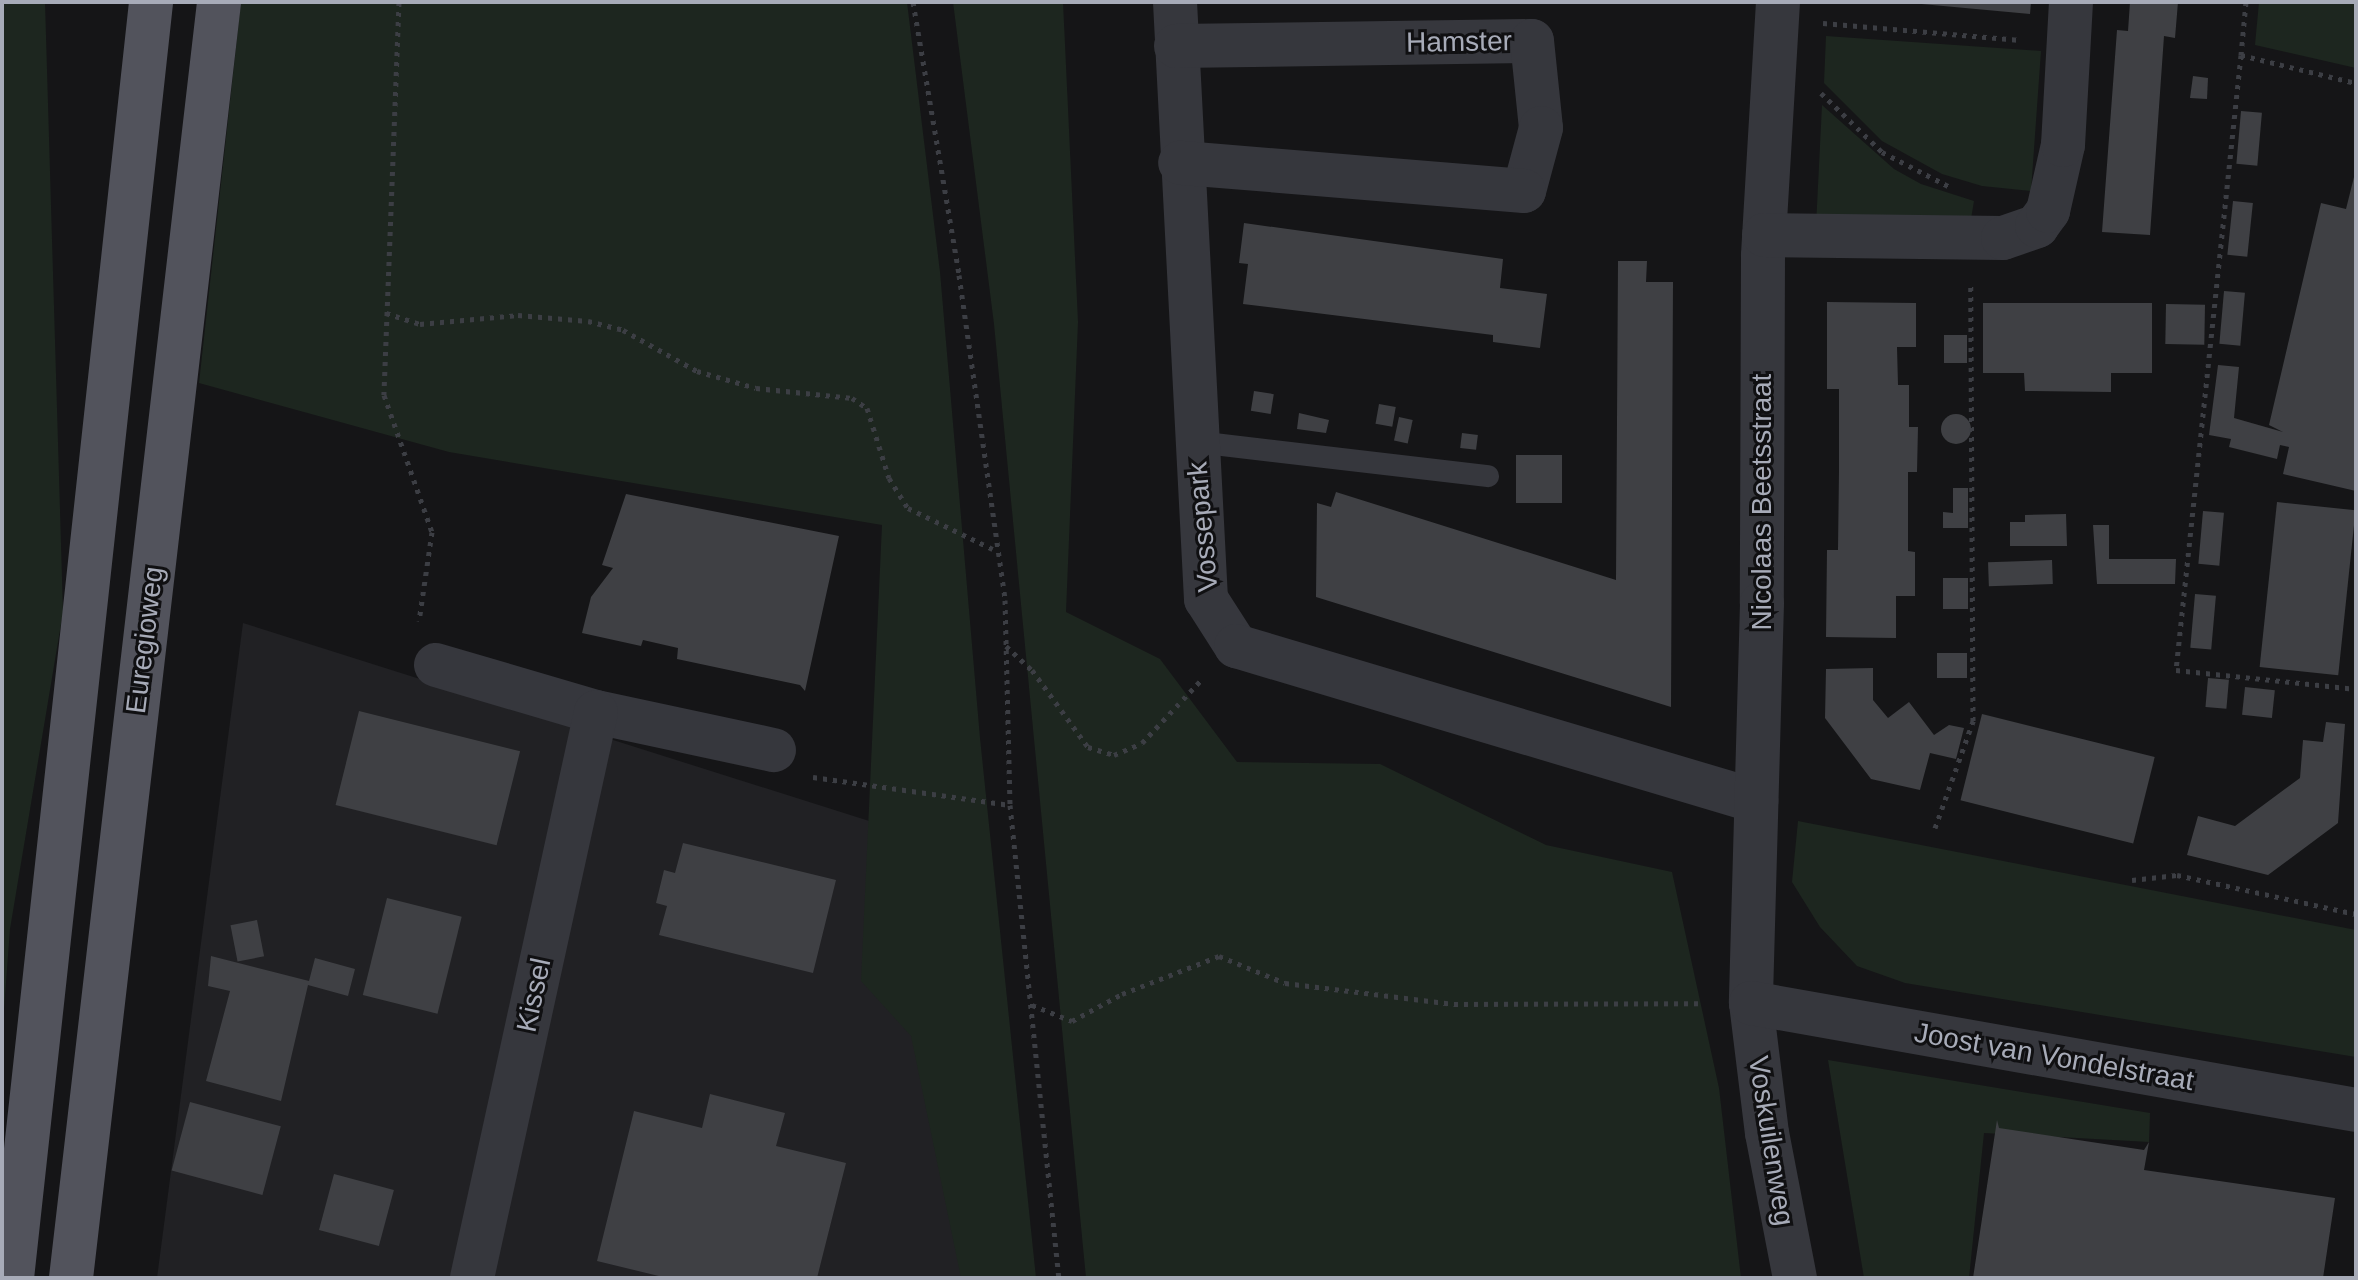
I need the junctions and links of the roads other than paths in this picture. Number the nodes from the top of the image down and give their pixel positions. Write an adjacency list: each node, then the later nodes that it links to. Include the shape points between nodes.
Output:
1 (151, 2): 17 (main road)
2 (219, 2): 18 (main road, Euregioweg)
3 (1175, 2): 6 (street, Vossepark)
4 (1777, 17): 8 (street, Nicolaas Beetsstraat)
5 (2070, 23): 8 (street, via 2063,145 2048,211 2024,235)
6 (1176, 46): 7 (street, Vossepark); 7 (street, Hamster, via 1532,41 1541,128 1524,191)
7 (1180, 163): 9 (street, Vossepark)
8 (1764, 235): 14 (street, Nicolaas Beetsstraat)
9 (1197, 442): 10 (lane); 14 (street, Vossepark, via 1206,599 1236,646)
10 (1488, 476)
11 (436, 665): 12 (street)
12 (596, 712): 13 (street); 19 (street, Kissel)
13 (774, 750)
14 (1756, 801): 15 (street, Nicolaas Beetsstraat)
15 (1751, 1003): 16 (street, Joost van Vondelstraat); 20 (street, Voskuilenweg, via 1767,1133)
16 (2356, 1110)
17 (12, 1278)
18 (71, 1278)
19 (472, 1278)
20 (1795, 1278)

